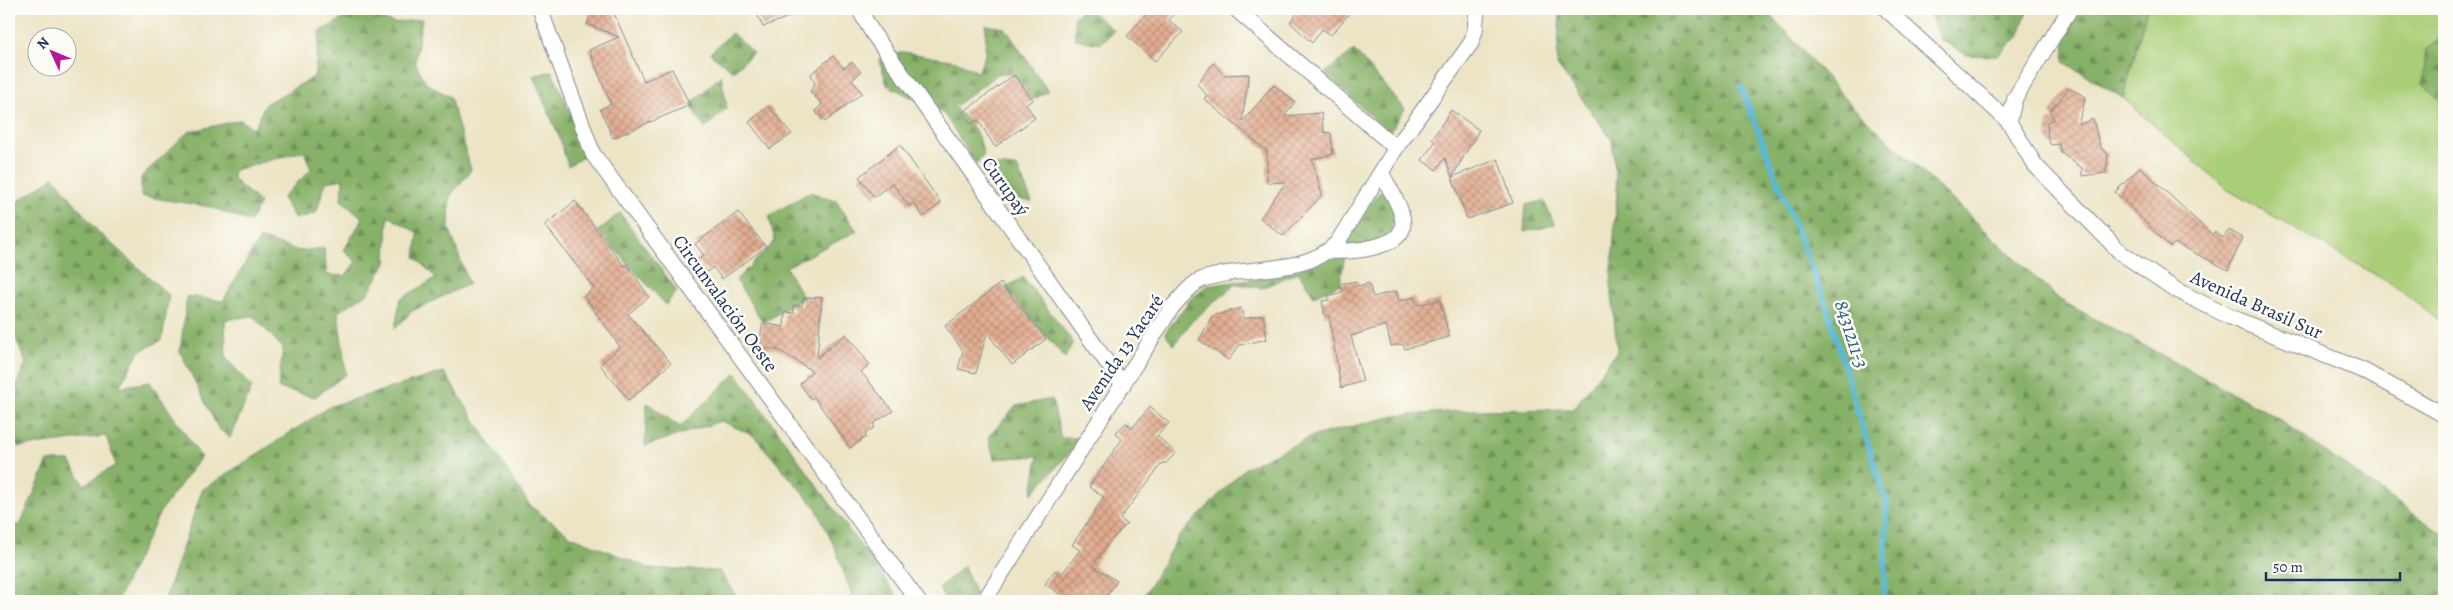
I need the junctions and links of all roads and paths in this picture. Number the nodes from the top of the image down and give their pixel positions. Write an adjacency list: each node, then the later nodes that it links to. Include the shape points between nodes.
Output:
1 (540, 9): 13 (street, Circunvalación Oeste, via 593,154)
2 (859, 9): 11 (street, Curupa´y)
3 (1236, 9): 8 (street)
4 (1477, 9): 8 (street, Avenida 13 Yacaré, via 1471,43)
5 (2070, 9): 7 (street, via 2015,98)
6 (1891, 11): 7 (street, Avenida Brasil Sur)
7 (2009, 122): 12 (street, Avenida Brasil Sur, via 2035,165 2121,253 2176,290 2230,317 2364,371)
8 (1396, 148): 9 (street, Avenida 13 Yacaré)
9 (1381, 172): 10 (street, Avenida 13 Yacaré); 10 (street, via 1401,212 1403,227 1400,234 1384,244 1346,252)
10 (1330, 251): 11 (street, Avenida 13 Yacaré, via 1304,262 1199,281 1172,306)
11 (1123, 386): 14 (street, Avenida 13 Yacaré)
12 (2444, 415)
13 (918, 601)
14 (984, 601)

